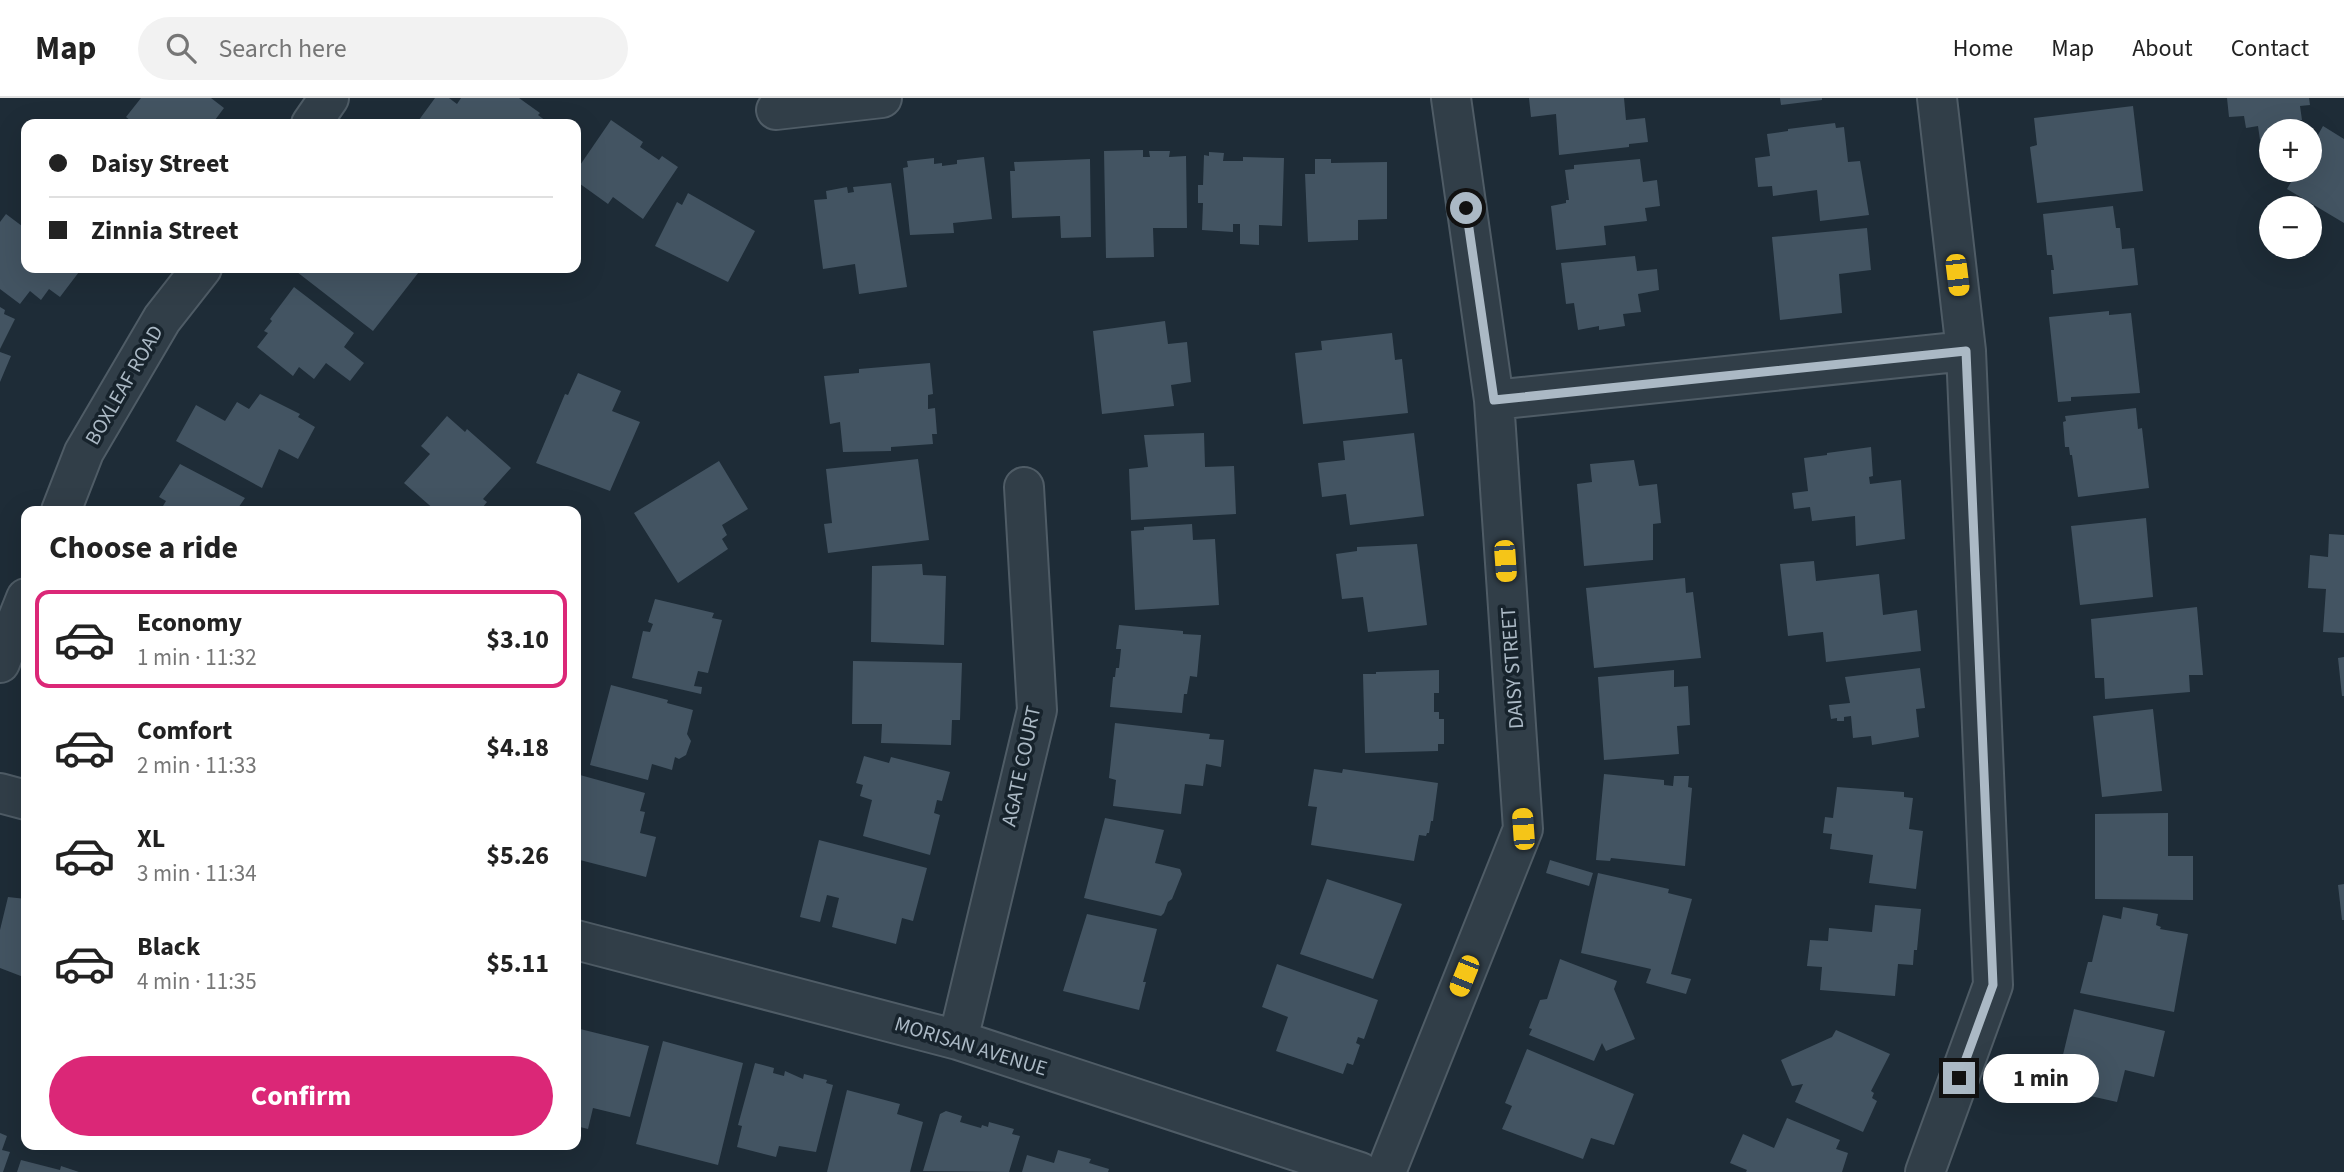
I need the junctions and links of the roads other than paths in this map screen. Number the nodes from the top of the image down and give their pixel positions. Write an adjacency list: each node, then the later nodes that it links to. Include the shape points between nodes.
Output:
1 (329, 98): 6 (street)
2 (882, 98): 5 (street)
3 (1451, 98): 9 (street, DAISY STREET)
4 (1937, 98): 8 (street)
5 (776, 110)
6 (314, 119)
7 (198, 273): 11 (street, BOXLEAF ROAD, via 162,319 84,452)
8 (1966, 351): 9 (street); 20 (street, via 1993,985)
9 (1494, 400): 19 (street, DAISY STREET, via 1523,829)
10 (1024, 487): 17 (street, AGATE COURT, via 1037,710)
11 (63, 506)
12 (21, 610): 13 (street)
13 (0, 663)
14 (0, 793): 15 (street)
15 (21, 799)
16 (581, 941): 17 (street, MORISAN AVENUE)
17 (958, 1040): 18 (street, MORISAN AVENUE)
18 (1360, 1172)
19 (1386, 1172)
20 (1925, 1172)

